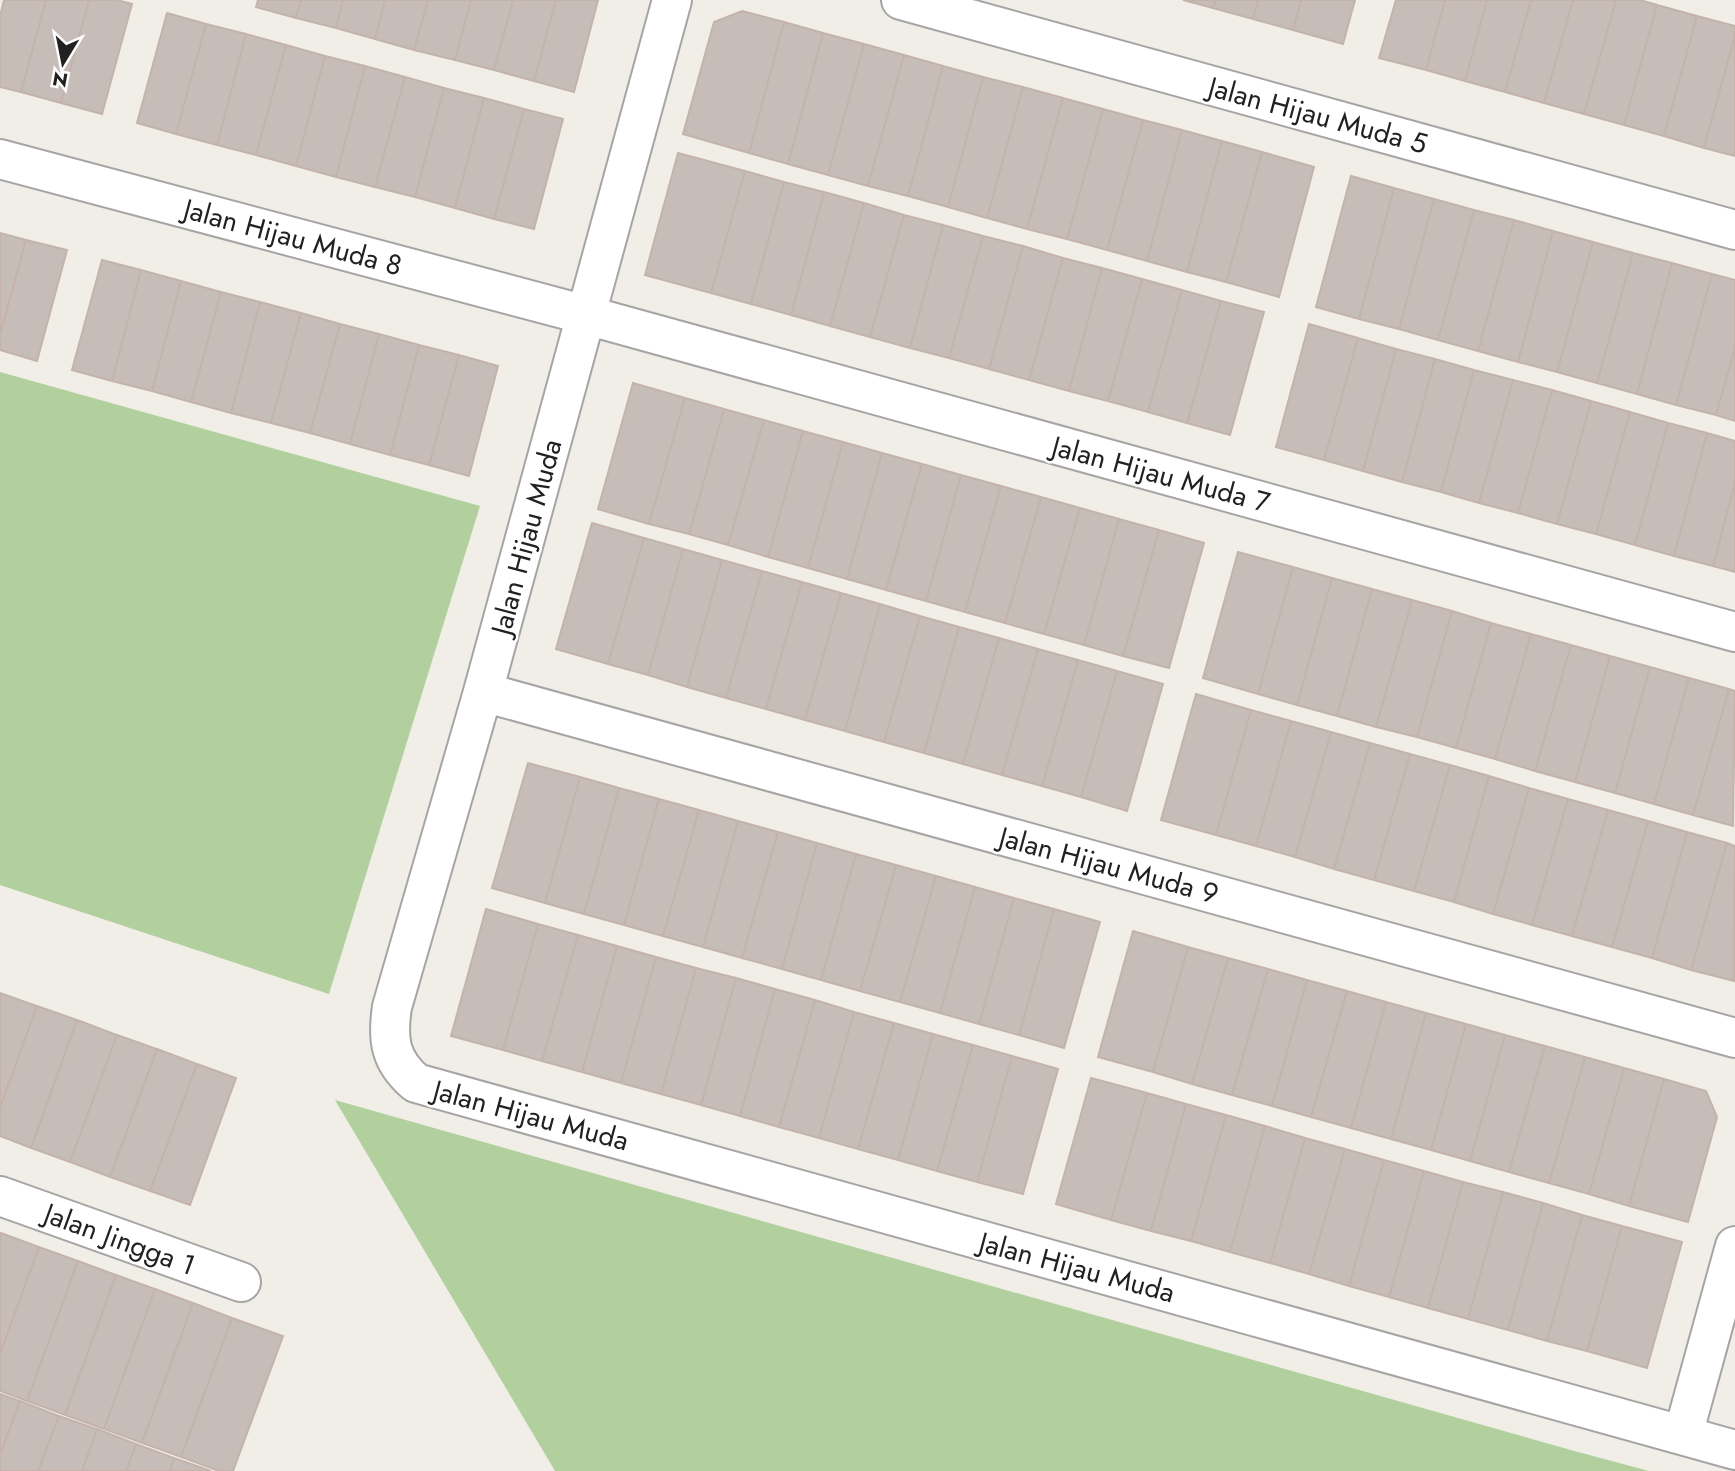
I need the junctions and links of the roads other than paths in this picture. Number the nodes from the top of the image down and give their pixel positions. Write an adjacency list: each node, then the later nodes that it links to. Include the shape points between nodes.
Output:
1 (672, 0): 5 (street, Jalan Hijau Muda)
2 (901, 0): 4 (street, Jalan Hijau Muda 5)
3 (0, 159): 5 (street, Jalan Hijau Muda 8)
4 (1735, 230)
5 (586, 315): 6 (street, Jalan Hijau Muda 7); 7 (street, Jalan Hijau Muda)
6 (1735, 632)
7 (484, 692): 8 (street, Jalan Hijau Muda 9); 12 (street, Jalan Hijau Muda, via 392,1007 388,1032 394,1054 402,1071 416,1083)
8 (1735, 1038)
9 (0, 1196): 11 (street, Jalan Jingga 1)
10 (1735, 1245): 12 (street)
11 (241, 1282)
12 (1683, 1435): 13 (street, Jalan Hijau Muda)
13 (1735, 1450)

